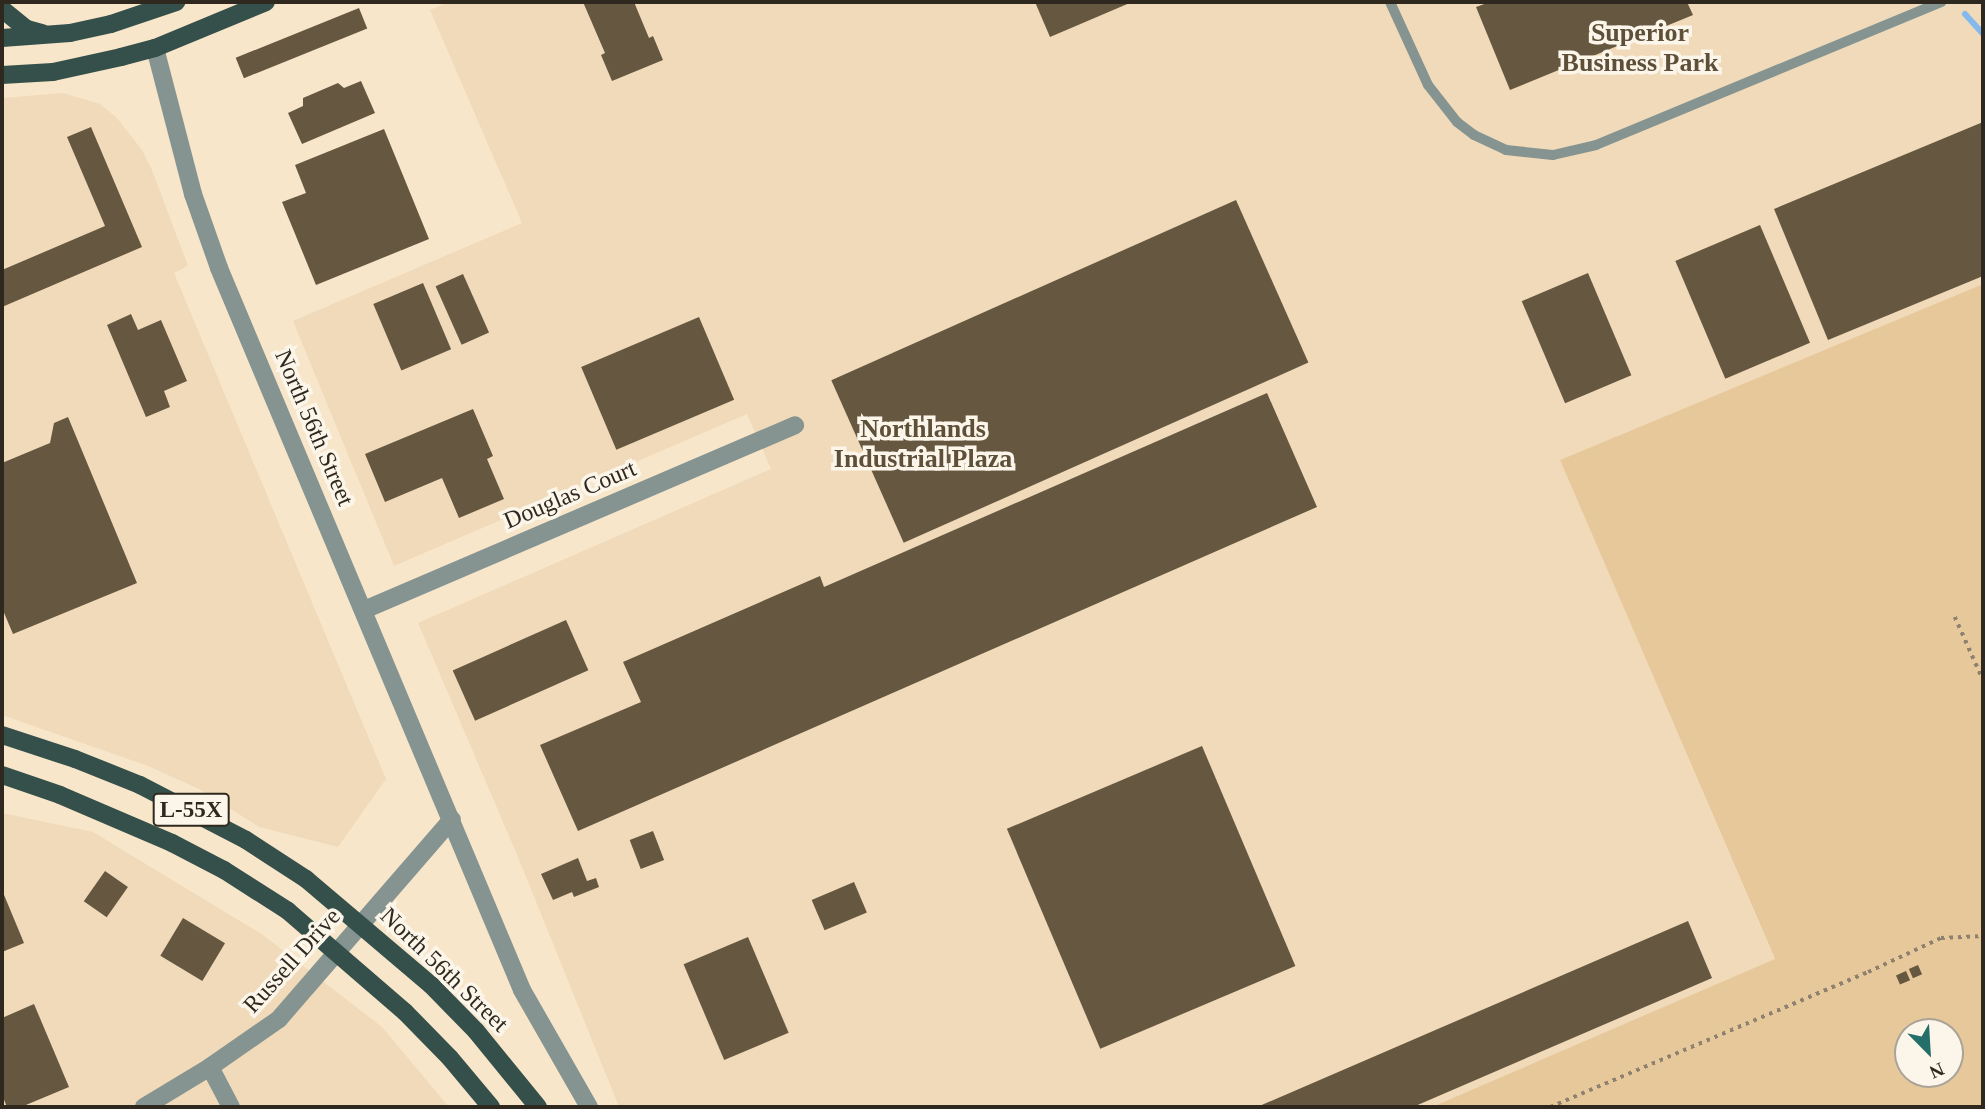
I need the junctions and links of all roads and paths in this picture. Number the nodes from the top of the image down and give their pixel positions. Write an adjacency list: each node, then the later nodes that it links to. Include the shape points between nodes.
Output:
1 (176, 2): 6 (main road, via 111,24)
2 (267, 2): 8 (main road)
3 (1390, 2): 4 (lane, via 1427,85 1457,122 1485,141 1529,154 1576,152)
4 (1942, 2)
5 (2, 9): 6 (main road, via 27,29)
6 (52, 36): 7 (main road)
7 (2, 38)
8 (155, 48): 9 (main road, via 86,67); 11 (street, North 56th Street, via 175,134 219,268)
9 (2, 75)
10 (795, 425): 11 (street, Douglas Court)
11 (364, 610): 16 (street, North 56th Street)
12 (1955, 617): 13 (path)
13 (1983, 680)
14 (2, 735): 17 (main road, North 56th Street / L-55X, via 75,759 190,809 306,879)
15 (2, 775): 19 (main road, L-55X, via 130,823 203,859 288,911)
16 (452, 819): 17 (street, Russell Drive); 25 (street, North 56th Street, via 522,990)
17 (361, 922): 19 (street, Russell Drive); 24 (main road, North 56th Street / L-55X, via 458,1013)
18 (1983, 936): 26 (path, via 1941,938)
19 (337, 951): 20 (street, Russell Drive, via 279,1019); 23 (main road, L-55X, via 428,1034)
20 (210, 1068): 21 (street, Russell Drive); 22 (street)
21 (144, 1107)
22 (231, 1107)
23 (491, 1107)
24 (538, 1107)
25 (589, 1107)
26 (1549, 1107)

